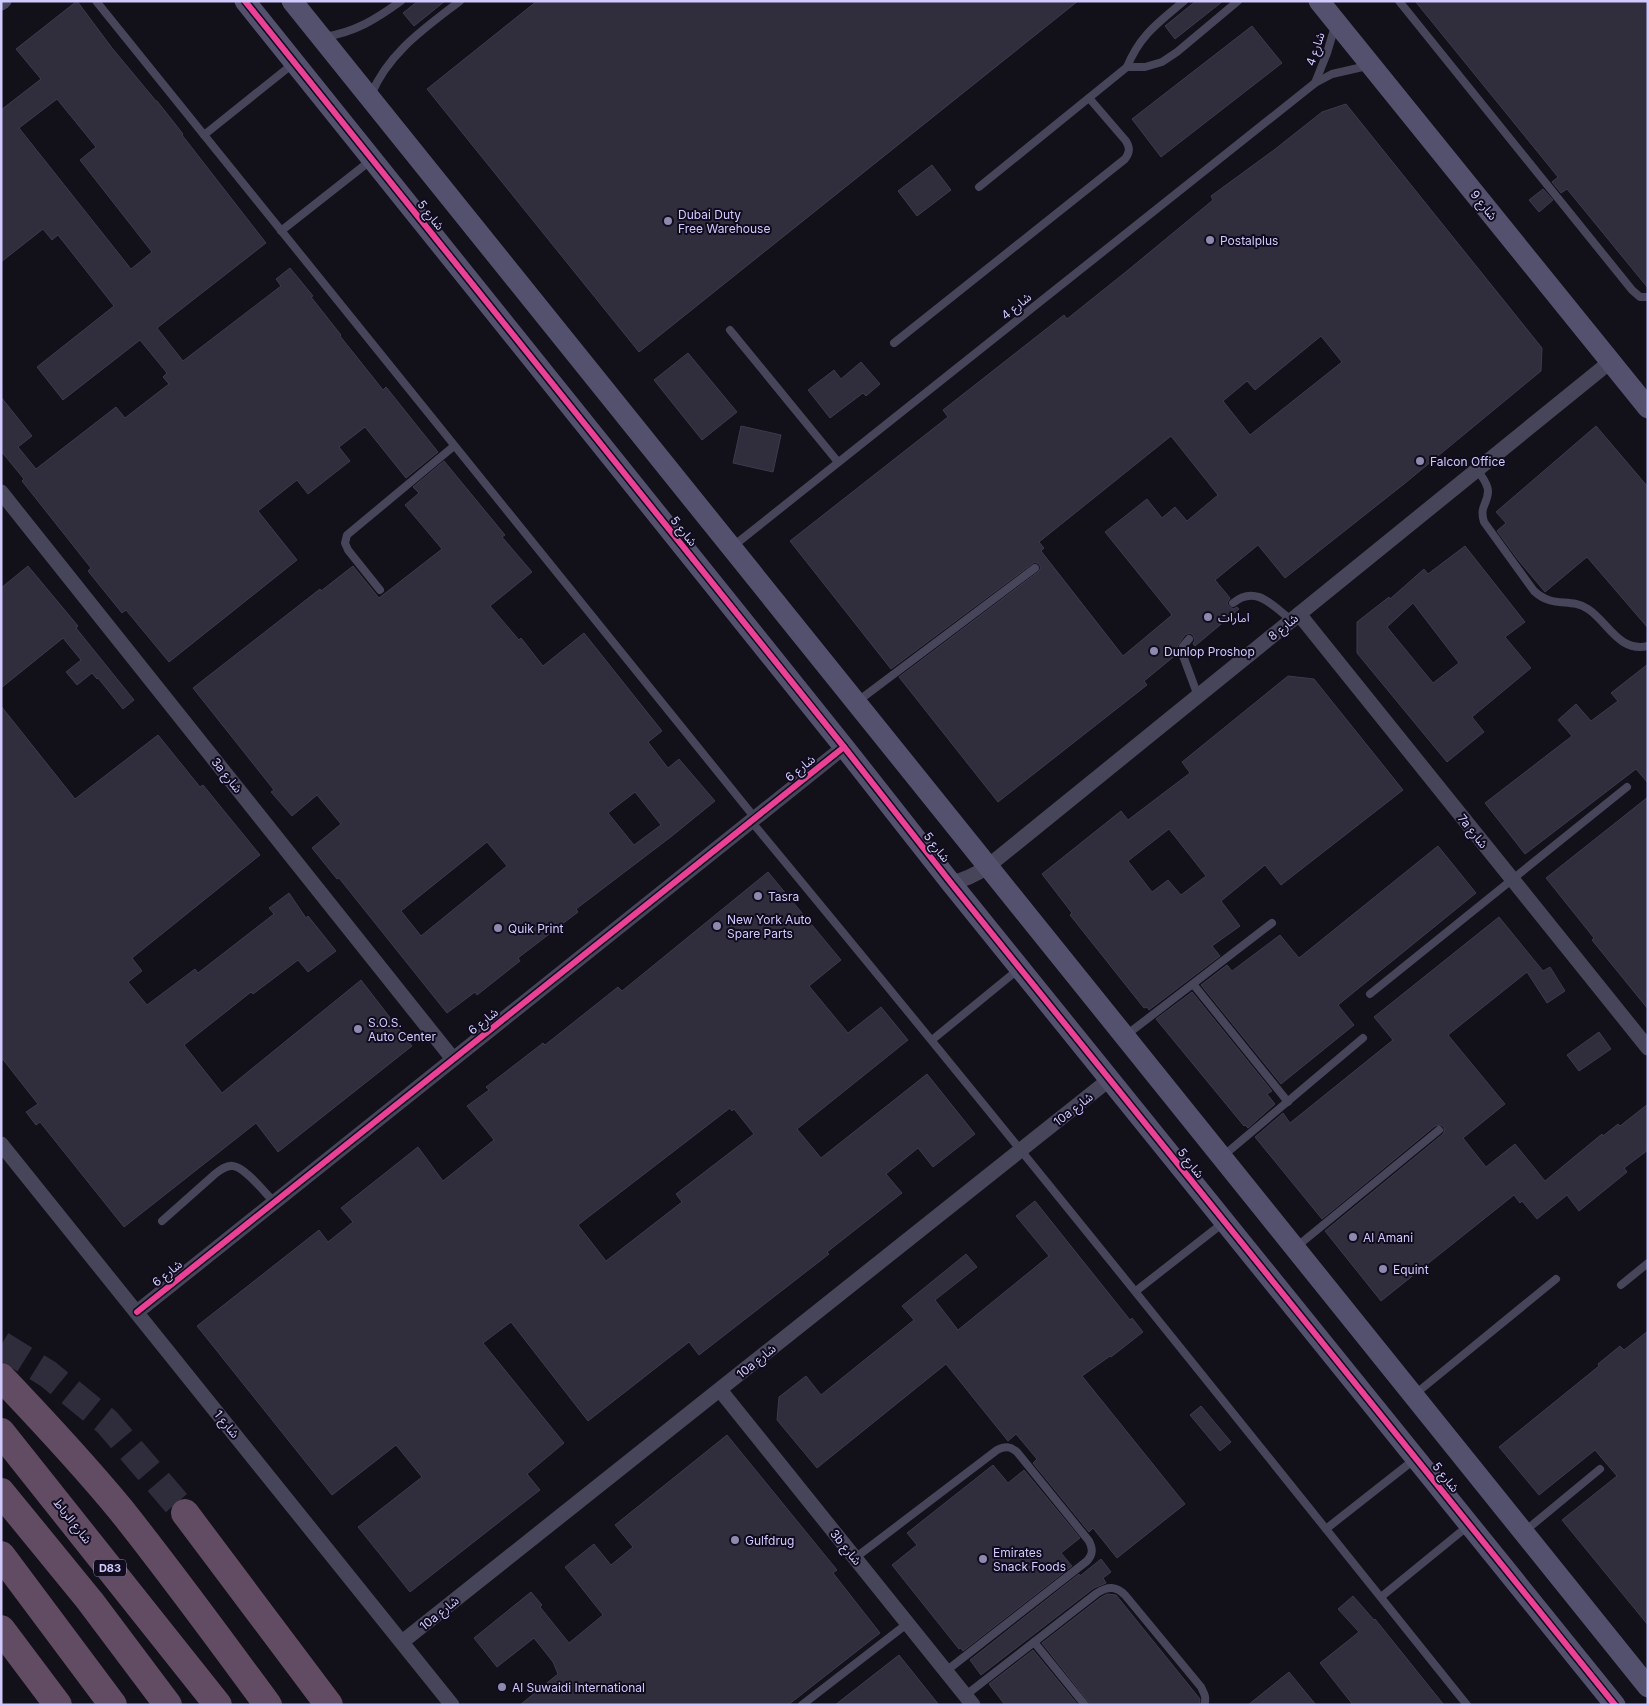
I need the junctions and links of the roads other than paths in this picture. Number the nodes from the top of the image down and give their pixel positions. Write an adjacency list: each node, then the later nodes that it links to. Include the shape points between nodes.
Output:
1 (96, 1): 18 (lane)
2 (245, 1): 12 (street, شارع 5)
3 (292, 1): 11 (street, شارع 5)
4 (401, 1): 11 (lane, via 358,28)
5 (460, 1): 17 (lane, via 400,50 387,65)
6 (1184, 1): 14 (lane, via 1142,39)
7 (1238, 1): 14 (lane, via 1162,62 1145,67)
8 (1320, 1): 10 (street, شارع 9)
9 (1398, 1): 22 (lane, via 1632,290 1640,297)
10 (1336, 22): 13 (street, شارع 9); 15 (lane, شارع 4, via 1328,53)
11 (321, 37): 17 (street, شارع 5)
12 (294, 64): 18 (lane); 19 (street, شارع 5)
13 (1371, 66): 15 (lane, شارع 4, via 1332,74); 25 (street, شارع 9)
14 (1127, 67): 16 (lane)
15 (1315, 83): 28 (lane, شارع 4)
16 (1089, 98): 20 (lane); 24 (lane, via 1126,140 1129,154)
17 (370, 100): 31 (street, شارع 5)
18 (204, 135): 21 (lane)
19 (372, 160): 21 (lane); 40 (street, شارع 5)
20 (979, 186)
21 (281, 231): 27 (lane)
22 (1648, 297)
23 (730, 330): 28 (lane)
24 (894, 343)
25 (1610, 362): 26 (street, شارع 9); 29 (street, شارع 8)
26 (1648, 408)
27 (454, 446): 33 (lane, via 347,534 345,543 348,550); 42 (lane)
28 (838, 462): 31 (lane, شارع 4)
29 (1477, 469): 35 (street, شارع 8); 37 (lane, via 1488,491 1482,511 1484,522 1534,591 1550,601 1586,607 1624,643 1638,648)
30 (1, 492): 54 (street, 3a شارع)
31 (732, 547): 39 (street, شارع 5)
32 (1035, 568): 39 (lane)
33 (380, 590)
34 (1234, 603): 35 (lane, via 1250,594)
35 (1295, 617): 38 (street, شارع 8); 44 (street, 7a شارع)
36 (1189, 639): 38 (lane, via 1182,653)
37 (1648, 646)
38 (1198, 696): 43 (street, شارع 8)
39 (856, 703): 43 (street, شارع 5)
40 (844, 747): 42 (street, شارع 6); 45 (street, شارع 5)
41 (1627, 786): 44 (lane)
42 (754, 820): 52 (lane); 54 (street, شارع 6)
43 (987, 867): 45 (street, شارع 8, via 964,880); 50 (street, شارع 5)
44 (1512, 879): 49 (lane); 53 (street, 7a شارع)
45 (950, 883): 47 (street, شارع 5)
46 (1272, 923): 48 (lane)
47 (1020, 968): 52 (lane); 55 (street, شارع 5)
48 (1193, 984): 50 (lane); 56 (lane)
49 (1370, 994)
50 (1124, 1037): 60 (street, شارع 5)
51 (1363, 1038): 56 (lane)
52 (932, 1040): 59 (lane)
53 (1648, 1048)
54 (454, 1059): 61 (street, شارع 6)
55 (1110, 1079): 59 (street, 10a شارع); 63 (street, شارع 5)
56 (1288, 1102): 60 (lane)
57 (1439, 1130): 64 (lane)
58 (1, 1144): 69 (street, شارع 1)
59 (1021, 1150): 68 (lane); 71 (street, 10a شارع)
60 (1222, 1157): 64 (street, شارع 5)
61 (274, 1202): 62 (lane, via 254,1181 232,1166 215,1174); 69 (street, شارع 6)
62 (162, 1221)
63 (1224, 1222): 68 (lane); 74 (street, شارع 5)
64 (1294, 1249): 72 (street, شارع 5)
65 (1648, 1263): 67 (lane)
66 (1556, 1279): 72 (lane)
67 (1621, 1285)
68 (1136, 1292): 79 (lane)
69 (136, 1312): 86 (street, شارع 1)
70 (1, 1377): 95 (highway, via 120,1509)
71 (720, 1390): 82 (street, 3b شارع); 86 (street, 10a شارع)
72 (1413, 1396): 80 (street, شارع 5)
73 (1, 1432): 94 (highway, شارع الرباط / D83)
74 (1417, 1458): 78 (street, شارع 5); 79 (lane)
75 (1600, 1469): 80 (lane)
76 (1, 1492): 93 (highway, via 90,1601)
77 (185, 1513): 96 (highway)
78 (1470, 1524): 83 (lane); 102 (street, شارع 5)
79 (1326, 1529): 83 (lane)
80 (1523, 1532): 89 (street, شارع 5)
81 (1, 1555): 92 (highway)
82 (855, 1558): 84 (street, 3b شارع); 88 (lane, via 996,1450 1003,1446 1011,1447 1023,1459 1089,1541 1092,1555)
83 (1380, 1597): 101 (lane)
84 (908, 1623): 88 (street, 3b شارع); 98 (lane)
85 (1, 1629): 91 (highway)
86 (402, 1642): 97 (street, شارع 1)
87 (1034, 1642): 90 (lane); 99 (lane); 100 (lane, via 1104,1588 1111,1587 1119,1590 1201,1687 1205,1694)
88 (946, 1671): 90 (street, 3b شارع)
89 (1648, 1687)
90 (969, 1700)
91 (58, 1705)
92 (113, 1705)
93 (168, 1705)
94 (218, 1705)
95 (268, 1705)
96 (329, 1705)
97 (452, 1705)
98 (802, 1705)
99 (1085, 1705)
100 (1204, 1705)
101 (1467, 1705)
102 (1615, 1705)

